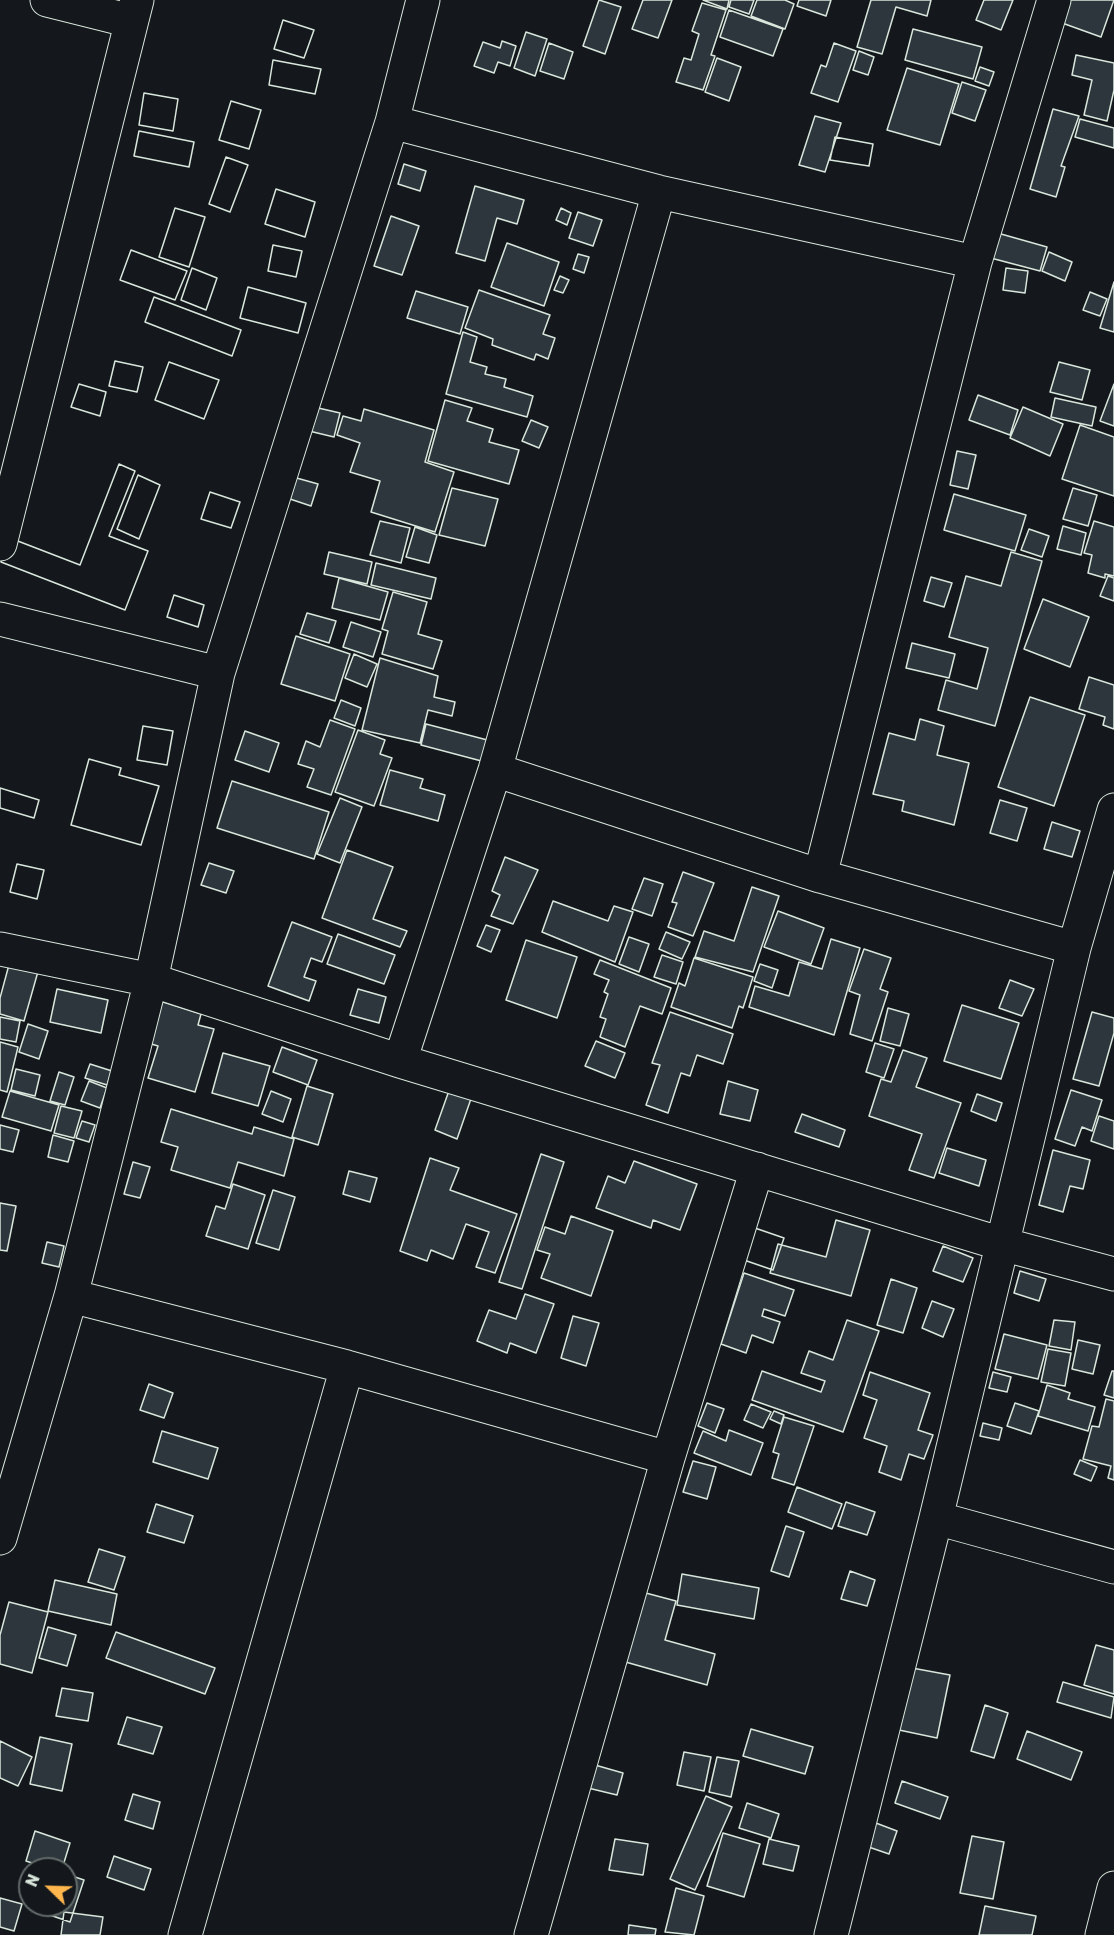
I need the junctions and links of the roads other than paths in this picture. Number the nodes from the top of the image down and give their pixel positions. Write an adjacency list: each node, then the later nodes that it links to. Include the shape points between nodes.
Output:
1 (47, 0): 4 (street)
2 (423, 0): 5 (street)
3 (1054, 0): 7 (street)
4 (134, 10): 8 (street)
5 (392, 122): 6 (street); 10 (street)
6 (659, 192): 7 (street); 11 (street)
7 (975, 262): 13 (street)
8 (0, 544)
9 (0, 619): 10 (street)
10 (218, 673): 16 (street)
11 (495, 770): 13 (street); 17 (street)
12 (1114, 810): 14 (street)
13 (820, 876): 14 (street)
14 (1074, 948): 19 (street)
15 (0, 949): 16 (street)
16 (152, 980): 17 (street); 21 (street)
17 (400, 1060): 18 (street)
18 (757, 1169): 19 (street); 23 (street)
19 (1002, 1244): 20 (street); 24 (street)
20 (1114, 1274)
21 (70, 1296): 22 (street); 25 (street)
22 (347, 1367): 23 (street); 28 (street)
23 (668, 1458): 29 (street)
24 (936, 1518): 26 (street); 30 (street)
25 (0, 1538)
26 (1114, 1567)
27 (1114, 1888): 31 (street)
28 (184, 1935)
29 (531, 1935)
30 (831, 1935)
31 (1102, 1935)

